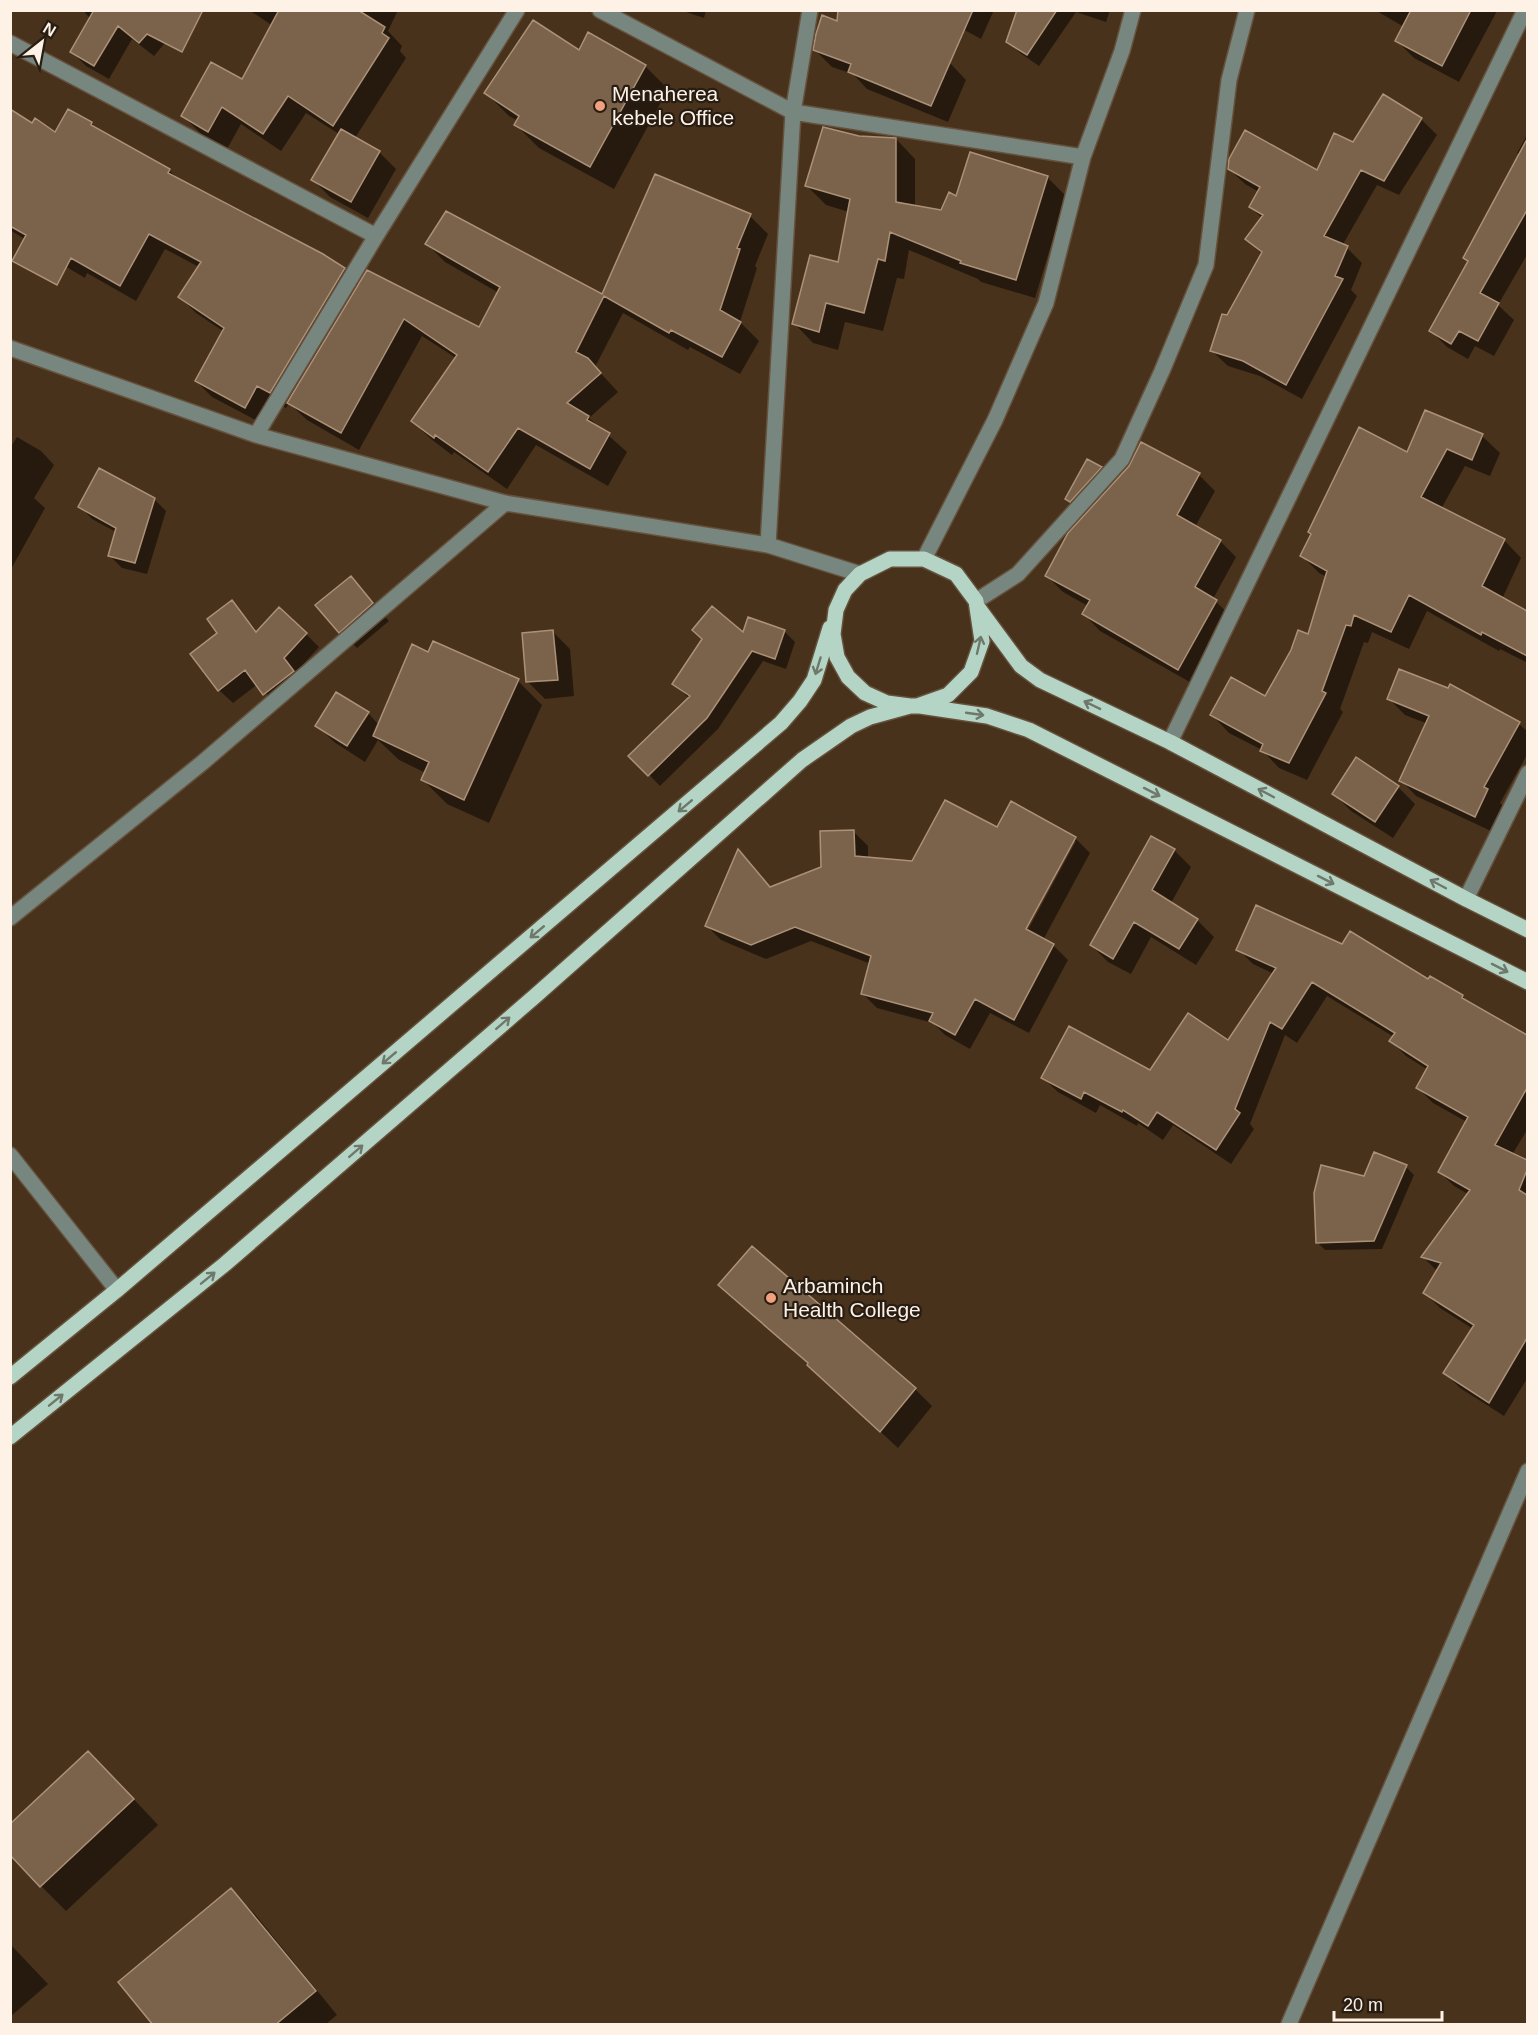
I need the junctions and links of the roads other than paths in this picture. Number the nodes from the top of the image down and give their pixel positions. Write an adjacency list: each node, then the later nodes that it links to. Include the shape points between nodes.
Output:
1 (517, 10): 10 (street)
2 (600, 10): 8 (street)
3 (810, 10): 8 (street)
4 (1133, 10): 9 (street)
5 (1246, 10): 17 (street, via 1229,80 1206,265 1158,381 1122,459 1018,574)
6 (1525, 10): 20 (street)
7 (10, 43): 10 (street)
8 (793, 112): 9 (street); 14 (street)
9 (1083, 157): 15 (street, via 1046,303 995,420)
10 (376, 236): 12 (street)
11 (10, 348): 12 (street)
12 (256, 435): 13 (street)
13 (505, 503): 14 (street); 23 (street, via 202,763)
14 (768, 545): 16 (street)
15 (924, 559): 16 (main road, via 891,559); 17 (main road, via 956,574)
16 (860, 574): 18 (main road, via 845,590)
17 (977, 605): 19 (main road, one-way to 17, via 948,695 971,672 982,641); 20 (main road, one-way to 17, via 1040,680 1021,666)
18 (836, 610): 19 (main road, via 833,634 837,657 848,677 866,693 887,703); 27 (main road, one-way to 27, via 814,680 781,723)
19 (913, 706): 25 (main road, one-way to 25, via 987,716 1029,729); 29 (main road, one-way to 19, via 225,1264 802,760 851,726)
20 (1170, 742): 22 (main road, one-way to 20)
21 (1527, 773): 22 (street)
22 (1466, 899): 24 (main road)
23 (10, 918)
24 (1527, 930)
25 (1527, 982)
26 (10, 1155): 27 (street)
27 (117, 1290): 28 (main road)
28 (10, 1377)
29 (10, 1437)
30 (1527, 1471): 31 (street)
31 (1289, 2025)

